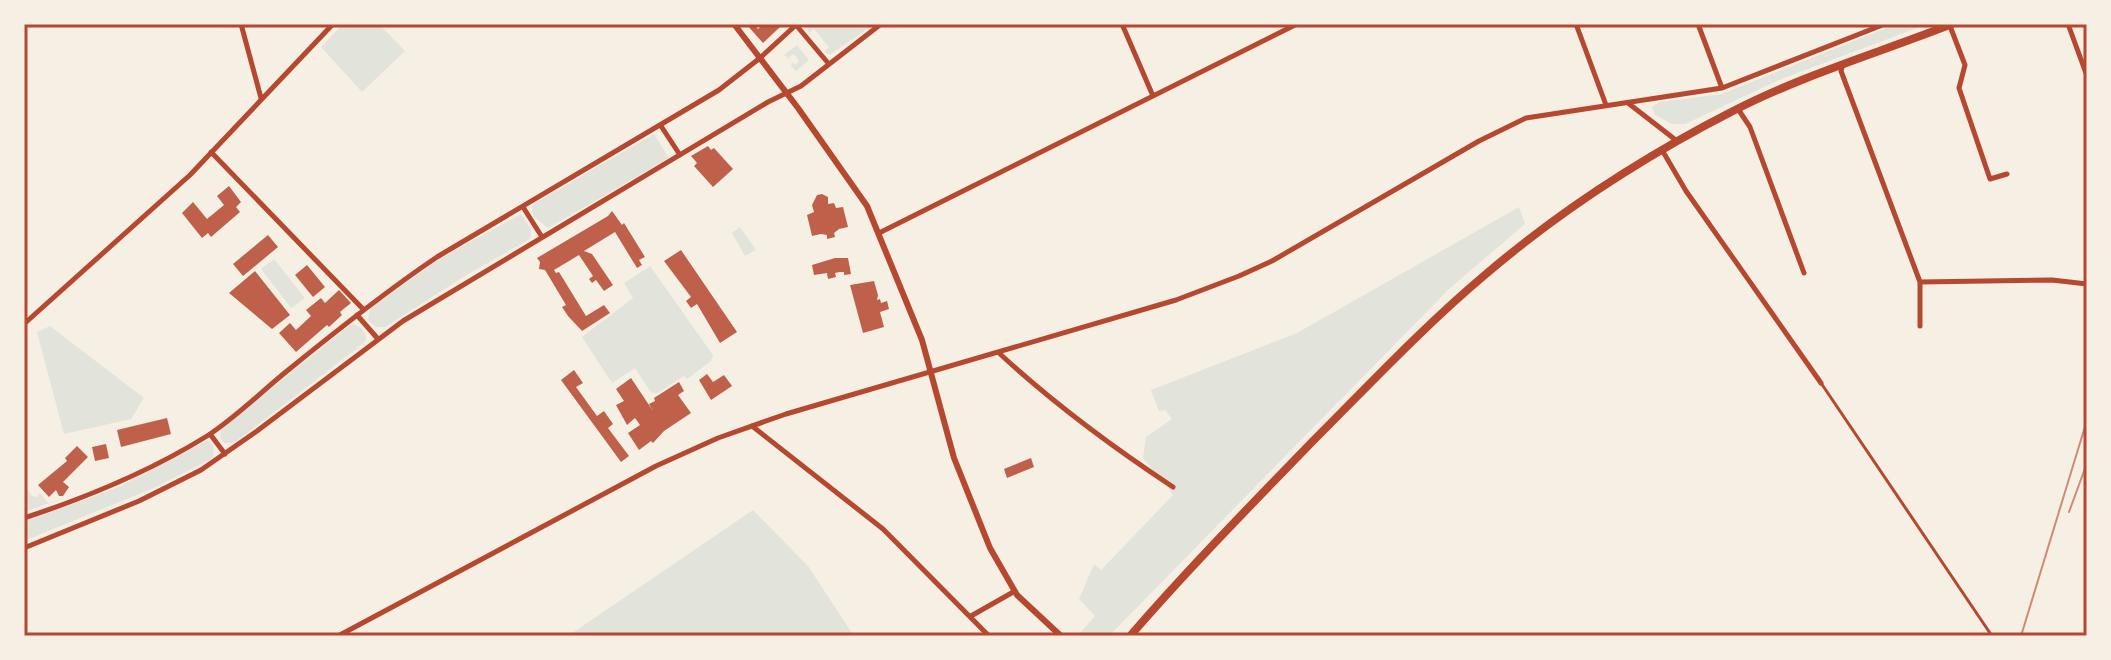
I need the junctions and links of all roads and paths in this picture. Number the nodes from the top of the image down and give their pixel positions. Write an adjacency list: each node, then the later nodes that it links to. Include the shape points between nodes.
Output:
1 (241, 24): 20 (street)
2 (333, 24): 20 (street)
3 (734, 24): 13 (street)
4 (796, 24): 13 (street); 14 (street)
5 (881, 24): 14 (street)
6 (1122, 24): 19 (street)
7 (1297, 24): 19 (street)
8 (1576, 24): 22 (street)
9 (1698, 24): 17 (street)
10 (1885, 24): 17 (street)
11 (1951, 24): 15 (main road); 29 (street, via 1965,65 1959,88 1990,179)
12 (2068, 24): 16 (street)
13 (760, 58): 18 (street); 24 (street)
14 (828, 63): 18 (street)
15 (1843, 63): 23 (main road); 34 (street, via 1841,71)
16 (2087, 76)
17 (1722, 88): 21 (street)
18 (787, 93): 28 (street); 31 (street, via 862,198)
19 (1153, 96): 31 (street)
20 (261, 99): 27 (street)
21 (1627, 102): 22 (street); 25 (street)
22 (1606, 105): 41 (street, via 1509,125 1239,276)
23 (1738, 109): 25 (main road); 33 (street, via 1750,127)
24 (661, 126): 28 (street); 30 (street)
25 (1677, 142): 26 (main road)
26 (1662, 150): 43 (street); 55 (main road, via 1569,209 1455,300 1195,563)
27 (211, 152): 36 (street); 38 (street)
28 (680, 155): 32 (street)
29 (2007, 174)
30 (523, 207): 32 (street); 36 (street, via 437,257)
31 (879, 233): 42 (street)
32 (542, 237): 40 (street)
33 (1804, 273)
34 (1920, 282): 35 (street); 39 (street)
35 (2087, 284)
36 (363, 309): 37 (street)
37 (357, 315): 40 (street); 45 (street)
38 (24, 324)
39 (1920, 326)
40 (378, 339): 46 (street)
41 (998, 353): 42 (street); 47 (street, via 1104,442)
42 (931, 371): 44 (street); 50 (street, via 959,471 990,548)
43 (1821, 383): 56 (lane)
44 (752, 426): 51 (street, via 883,529); 52 (street, via 656,466)
45 (210, 434): 46 (street); 48 (street, via 140,473)
46 (225, 454): 49 (street, via 139,501)
47 (1173, 487)
48 (24, 518)
49 (25, 547)
50 (1015, 591): 51 (street); 54 (street)
51 (971, 616): 53 (street)
52 (338, 636)
53 (989, 636)
54 (1061, 636)
55 (1130, 636)
56 (1992, 636)

